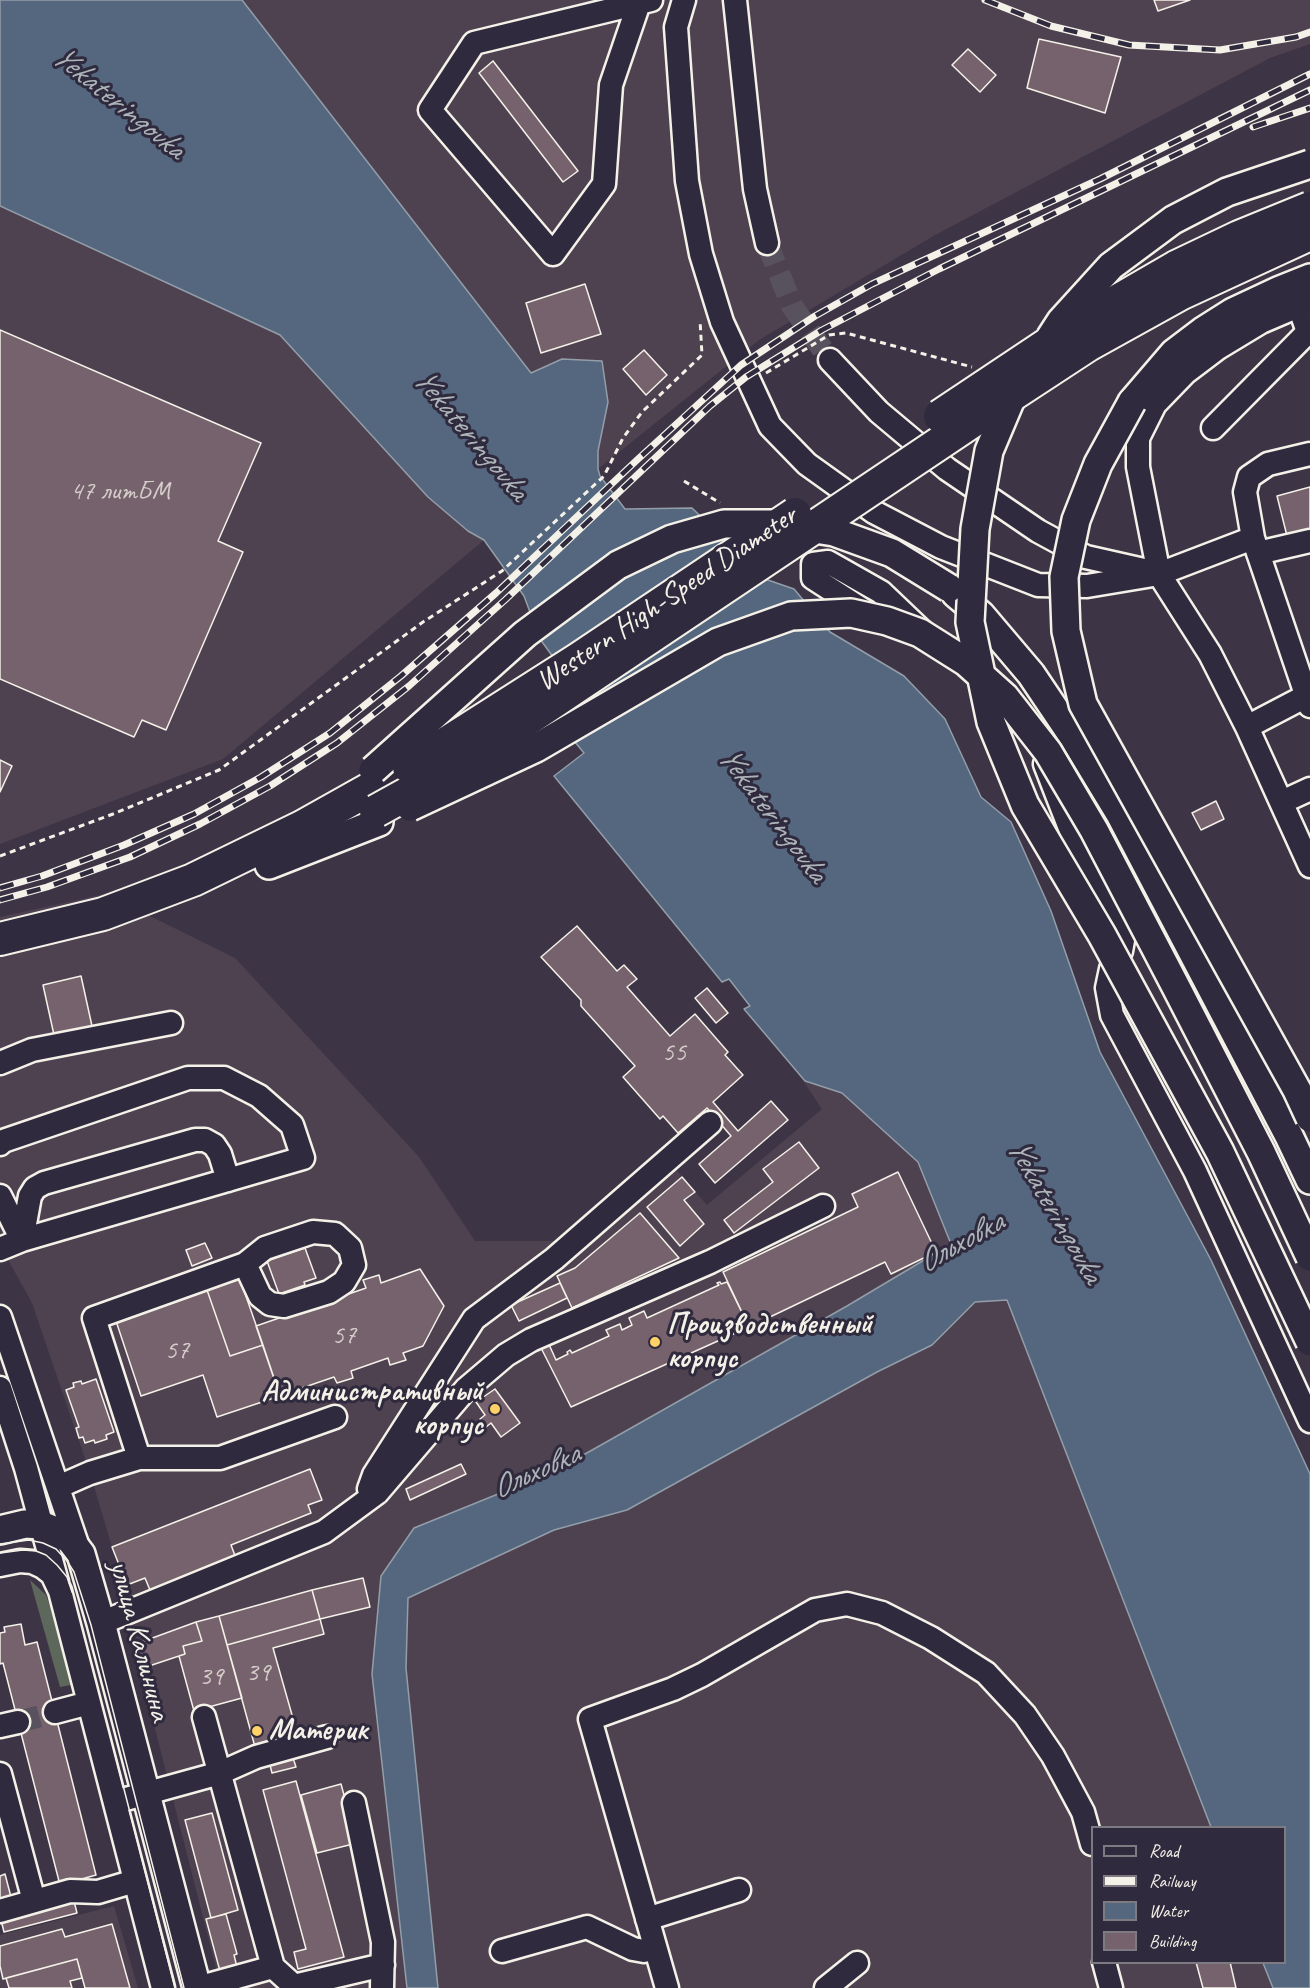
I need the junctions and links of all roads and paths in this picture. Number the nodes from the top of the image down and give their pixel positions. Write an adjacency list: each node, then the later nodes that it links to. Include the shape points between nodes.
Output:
1 (684, 0): 15 (street, via 676,27 687,181 701,254 722,322)
2 (735, 0): 7 (street, via 755,189)
3 (645, 1): 3 (street, via 611,85 604,184 553,254 430,110 474,43)
4 (1310, 164): 46 (main road, bridge, via 1227,192 1173,220 1112,266 1061,321 1019,382 988,451 975,529 970,622 991,722 1025,805 1102,935 1220,1152)
5 (1310, 208): 29 (highway, Western High-Speed Diameter, bridge, via 1176,267 1081,322 494,714 302,827)
6 (1310, 236): 14 (street); 27 (highway, Western High-Speed Diameter, bridge, via 1180,294 1088,345 510,731 423,785)
7 (767, 243)
8 (1310, 278): 34 (main road, bridge, via 1233,312 1174,353 1153,376 1132,402 1098,464 1076,520 1064,577 1066,631 1083,704)
9 (1304, 304): 11 (street); 20 (street, via 1261,322 1218,348 1185,373 1155,404 1138,438 1138,467)
10 (699, 317): 26 (path, via 702,355 642,412 622,438 604,476 502,571 423,622 219,770)
11 (1309, 336): 16 (street)
12 (830, 360): 20 (street, via 879,412 947,469 1038,531 1086,557)
13 (973, 367): 15 (path, via 846,333 829,335)
14 (1030, 382)
15 (749, 383): 20 (street, via 770,426 807,464 874,512 941,547 1038,585 1087,586)
16 (1213, 428)
17 (1310, 454): 19 (street, via 1268,464 1249,477 1245,492)
18 (1310, 541): 19 (street)
19 (1255, 545): 20 (street); 22 (street)
20 (1159, 574): 23 (street, via 1210,654)
21 (951, 658): 21 (street, via 866,613 813,579 813,564 828,562 881,592); 49 (street, via 1040,751 1075,841 1124,935 1107,988 1112,1015 1195,1171)
22 (1309, 698): 23 (street)
23 (1247, 727): 25 (street)
24 (1310, 789): 25 (street)
25 (1281, 802): 28 (street)
26 (0, 856)
27 (269, 865): 31 (highway, Western High-Speed Diameter, via 111,930); 43 (main road, bridge, via 379,822 536,748 718,642 791,616 851,612 920,633 966,662 1005,697 1048,752 1094,830 1170,976)
28 (1310, 866)
29 (193, 880): 30 (highway, Western High-Speed Diameter, via 103,914); 38 (main road, bridge, via 373,770 525,634 618,565 672,539 724,524 783,524 834,532 892,553 949,588 981,615 1031,674 1120,814)
30 (0, 939)
31 (0, 962)
32 (171, 1023): 33 (street, via 32,1050)
33 (0, 1064)
34 (1310, 1118)
35 (710, 1123): 52 (street, via 554,1259 474,1319 374,1475)
36 (0, 1144): 37 (street, via 188,1078 224,1078 259,1096 292,1125 303,1158)
37 (228, 1180): 41 (street); 41 (street, via 214,1145 195,1140 44,1182 30,1196)
38 (1310, 1180)
39 (0, 1196): 41 (street)
40 (823, 1206): 52 (street, via 506,1355 466,1389 378,1493)
41 (22, 1240): 42 (street)
42 (0, 1249)
43 (1310, 1257)
44 (245, 1264): 44 (street, via 265,1248 314,1232 335,1234 350,1248 354,1265 344,1282 329,1292 284,1306 270,1304 261,1296); 50 (street, via 94,1318)
45 (0, 1317): 51 (street, улица Калинина)
46 (1310, 1342)
47 (0, 1388): 54 (street)
48 (334, 1417): 50 (street, via 220,1458)
49 (1310, 1422)
50 (139, 1458): 51 (street, via 90,1473)
51 (61, 1495): 54 (street, via 64,1520); 55 (street, улица Калинина)
52 (366, 1502): 57 (street, via 324,1532)
53 (0, 1530): 54 (main road, via 25,1524)
54 (50, 1552): 55 (main road, via 71,1541); 56 (street); 58 (street)
55 (81, 1554): 57 (main road, улица Калинина)
56 (10, 1563)
57 (101, 1623): 64 (main road, улица Калинина)
58 (89, 1703): 59 (street); 65 (street)
59 (55, 1712)
60 (204, 1717): 62 (street)
61 (327, 1737): 62 (street, via 256,1757)
62 (220, 1773): 64 (street); 78 (street)
63 (0, 1774): 70 (street)
64 (146, 1793): 65 (street); 80 (main road, улица Калинина)
65 (115, 1802): 68 (street)
66 (354, 1803): 77 (street, via 383,1942)
67 (1091, 1840): 72 (street, via 1083,1812 1053,1756 1025,1715 986,1673 882,1612 847,1604 815,1610 674,1689 590,1719)
68 (135, 1881): 70 (street, via 98,1892 70,1892); 79 (street)
69 (739, 1890): 72 (street)
70 (34, 1901): 71 (street)
71 (0, 1911)
72 (647, 1919): 73 (street)
73 (655, 1948): 74 (street, via 633,1949 587,1927); 82 (street)
74 (502, 1951)
75 (857, 1963): 83 (street)
76 (1105, 1964): 84 (street)
77 (383, 1965): 78 (street, via 294,1986); 81 (street)
78 (273, 1967): 80 (street)
79 (163, 1988)
80 (197, 1988)
81 (382, 1988)
82 (667, 1988)
83 (826, 1988)
84 (1111, 1988)

